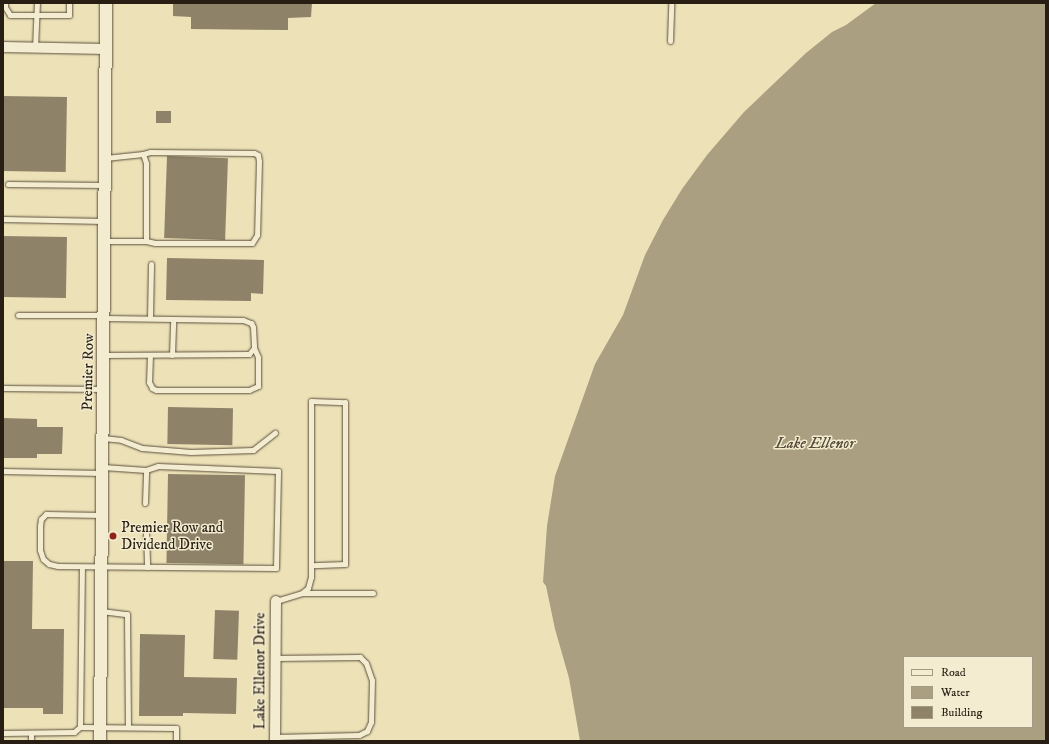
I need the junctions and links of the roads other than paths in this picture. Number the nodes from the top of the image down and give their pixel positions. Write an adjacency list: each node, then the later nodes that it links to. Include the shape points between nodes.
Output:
1 (5, 3): 6 (lane, via 10,15)
2 (37, 3): 6 (lane)
3 (69, 3): 6 (lane, via 68,15)
4 (106, 3): 10 (street, Premier Row)
5 (671, 3): 7 (lane)
6 (37, 15): 9 (lane)
7 (670, 41)
8 (3, 47): 9 (street)
9 (35, 48): 10 (street)
10 (106, 49): 12 (street, Premier Row)
11 (143, 154): 12 (lane); 18 (lane, via 146,163); 18 (lane, via 254,153 258,155 259,161 257,235 252,244)
12 (105, 158): 14 (street, Premier Row)
13 (8, 184): 14 (lane)
14 (105, 185): 16 (street, Premier Row)
15 (3, 219): 16 (lane)
16 (105, 221): 17 (street, Premier Row)
17 (105, 241): 18 (lane); 21 (street, Premier Row)
18 (146, 241)
19 (151, 264): 22 (lane)
20 (18, 315): 21 (lane, via 98,315)
21 (104, 318): 22 (lane); 25 (street, Premier Row)
22 (150, 318): 23 (lane)
23 (173, 319): 24 (lane, via 248,321 253,326); 27 (lane)
24 (254, 348): 26 (lane, via 258,357 258,386 249,390 156,390 149,382); 27 (lane, via 249,354 244,355)
25 (104, 355): 26 (lane); 29 (street, Premier Row)
26 (150, 355): 27 (lane)
27 (172, 355)
28 (4, 388): 29 (lane)
29 (104, 389): 31 (street, Premier Row)
30 (275, 433): 31 (lane, via 253,450 199,452 142,448 121,440)
31 (103, 438): 32 (street, Premier Row)
32 (103, 470): 33 (lane); 34 (lane); 36 (street, Premier Row)
33 (146, 470): 35 (lane); 41 (lane, via 158,466 278,471 276,568)
34 (3, 471)
35 (145, 503)
36 (102, 515): 39 (lane, via 46,514 41,519 39,536 43,558 53,565); 40 (street, Premier Row)
37 (146, 534): 41 (lane)
38 (312, 565): 38 (lane, via 311,401 345,402 345,564); 42 (lane, via 308,588)
39 (82, 567): 40 (lane); 48 (lane)
40 (102, 567): 41 (lane); 45 (street, Premier Row)
41 (147, 567)
42 (302, 592): 43 (lane); 44 (lane)
43 (373, 593)
44 (276, 601): 46 (street, Lake Ellenor Drive)
45 (101, 611): 47 (street, Premier Row); 49 (lane, via 127,614)
46 (275, 658): 52 (street, Lake Ellenor Drive); 52 (lane, via 360,657 366,663 372,680 371,722 367,731 360,735)
47 (100, 726): 48 (lane); 49 (lane); 54 (street, Premier Row)
48 (80, 727): 51 (lane, via 74,732)
49 (128, 727): 55 (lane, via 176,728)
50 (3, 733): 51 (lane)
51 (31, 733): 53 (lane)
52 (275, 739)
53 (31, 741)
54 (100, 741)
55 (176, 741)

